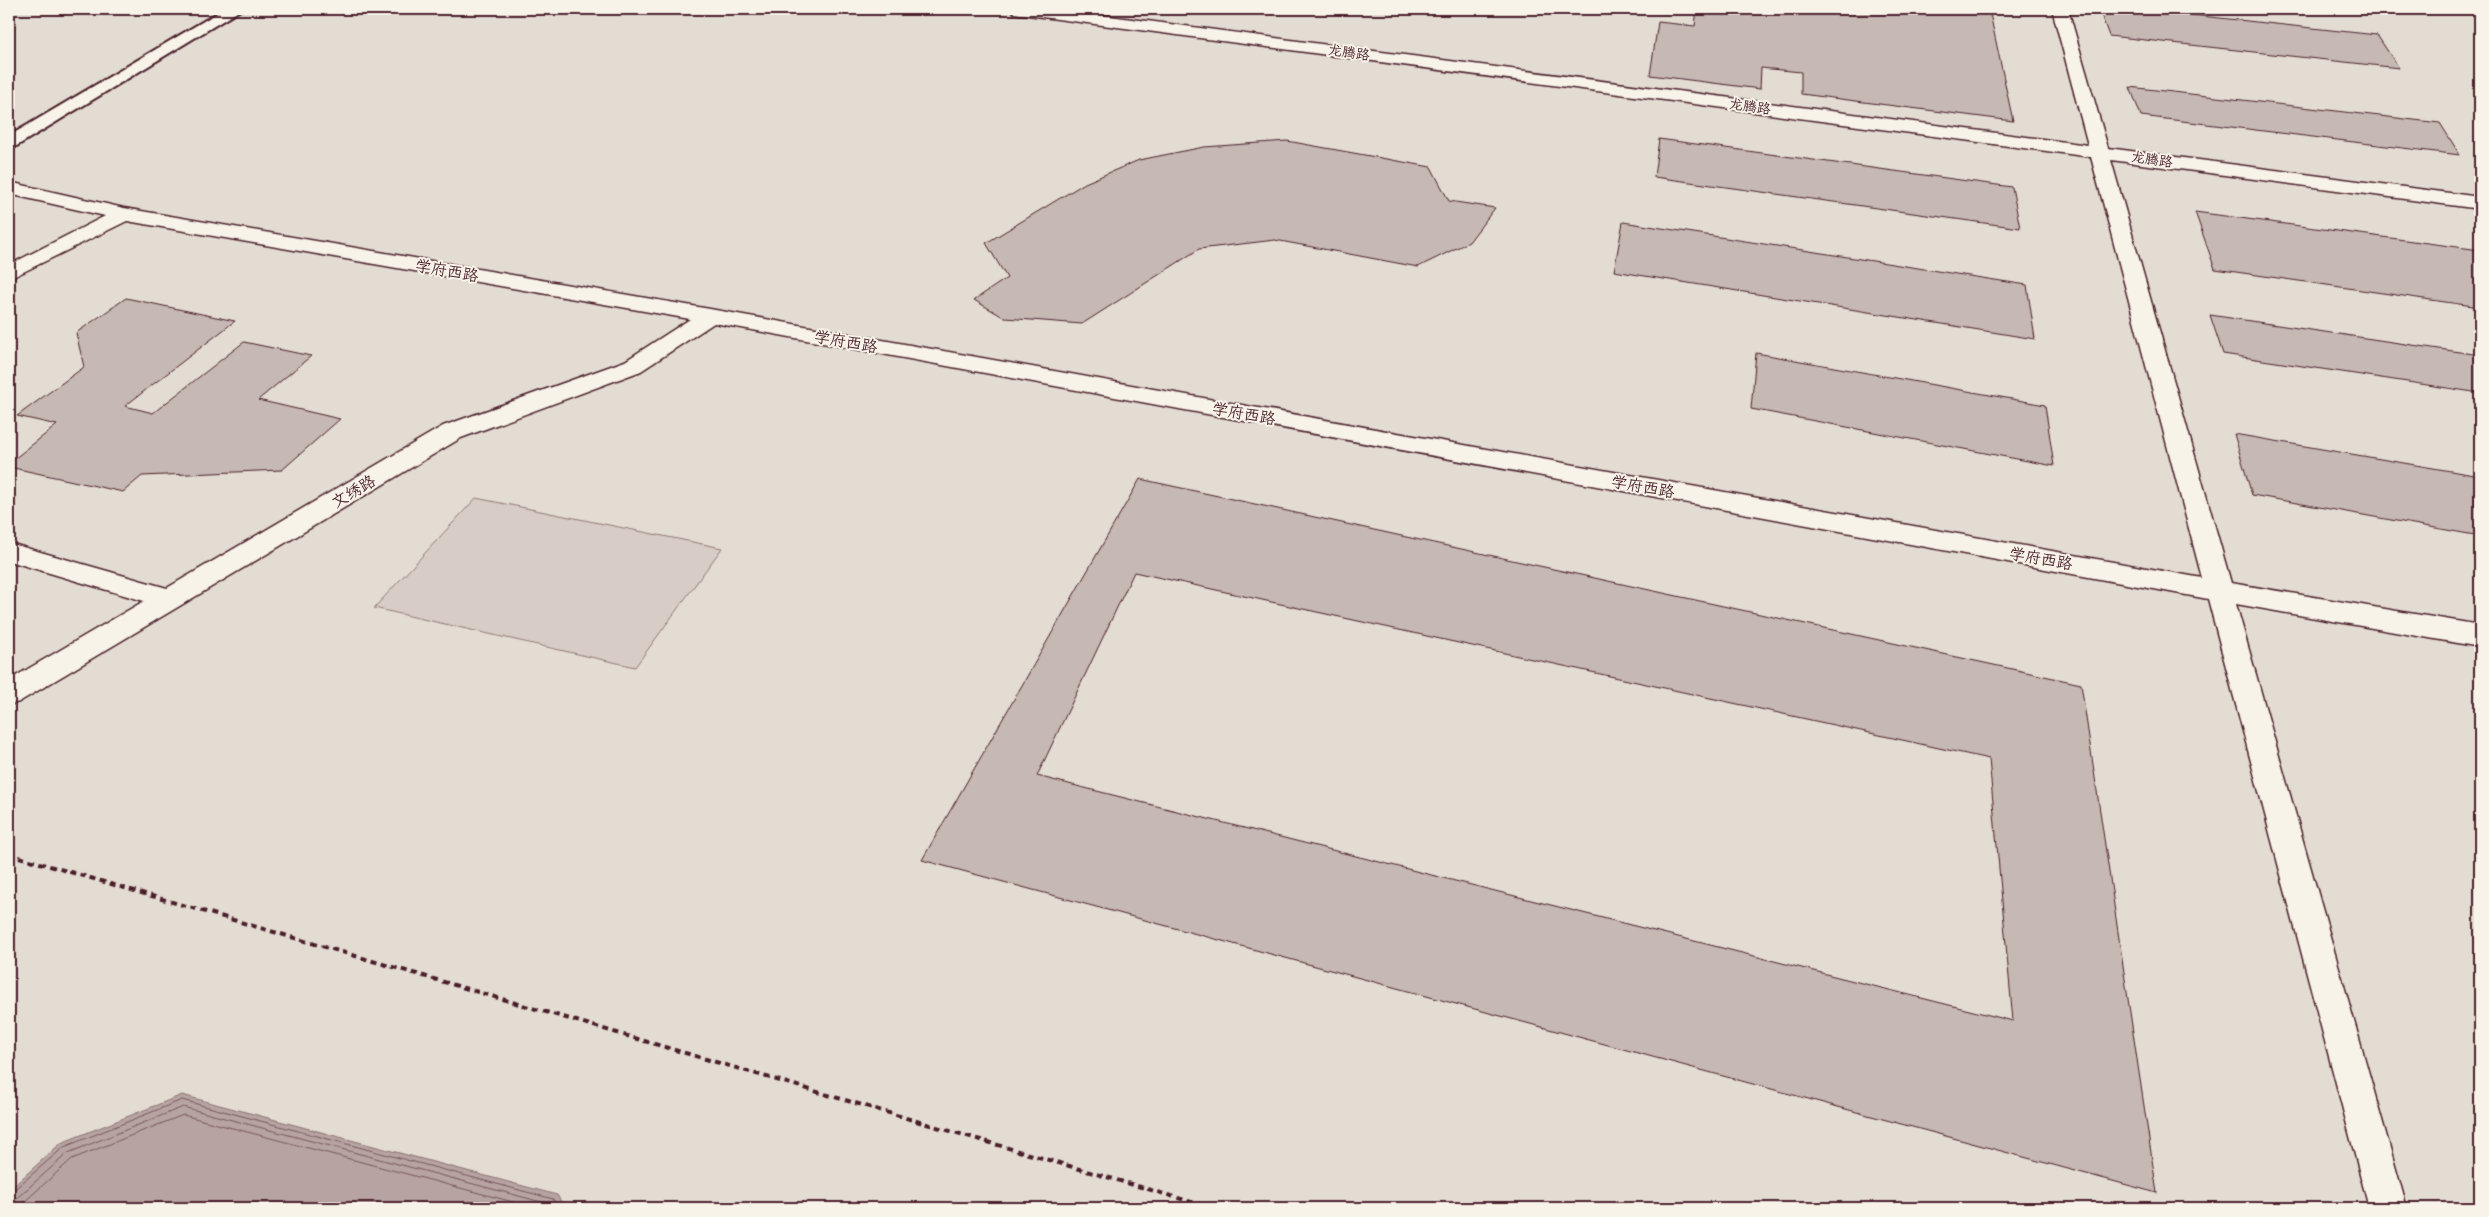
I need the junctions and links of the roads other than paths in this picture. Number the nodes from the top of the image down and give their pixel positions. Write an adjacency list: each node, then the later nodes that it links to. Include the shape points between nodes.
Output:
1 (234, 9): 4 (lane)
2 (1020, 9): 5 (street, 龙腾路)
3 (2060, 9): 5 (street)
4 (9, 143)
5 (2099, 152): 7 (street, 龙腾路); 12 (street)
6 (9, 188): 8 (street, 学府西路)
7 (2480, 202)
8 (124, 214): 9 (street); 10 (street, 学府西路)
9 (9, 273)
10 (710, 316): 12 (street, 学府西路); 13 (street, 文绣路, via 633,366 452,432)
11 (9, 552): 13 (street)
12 (2219, 591): 14 (street, 学府西路); 16 (street)
13 (170, 599): 15 (street, 文绣路)
14 (2480, 636)
15 (9, 694)
16 (2388, 1208)

